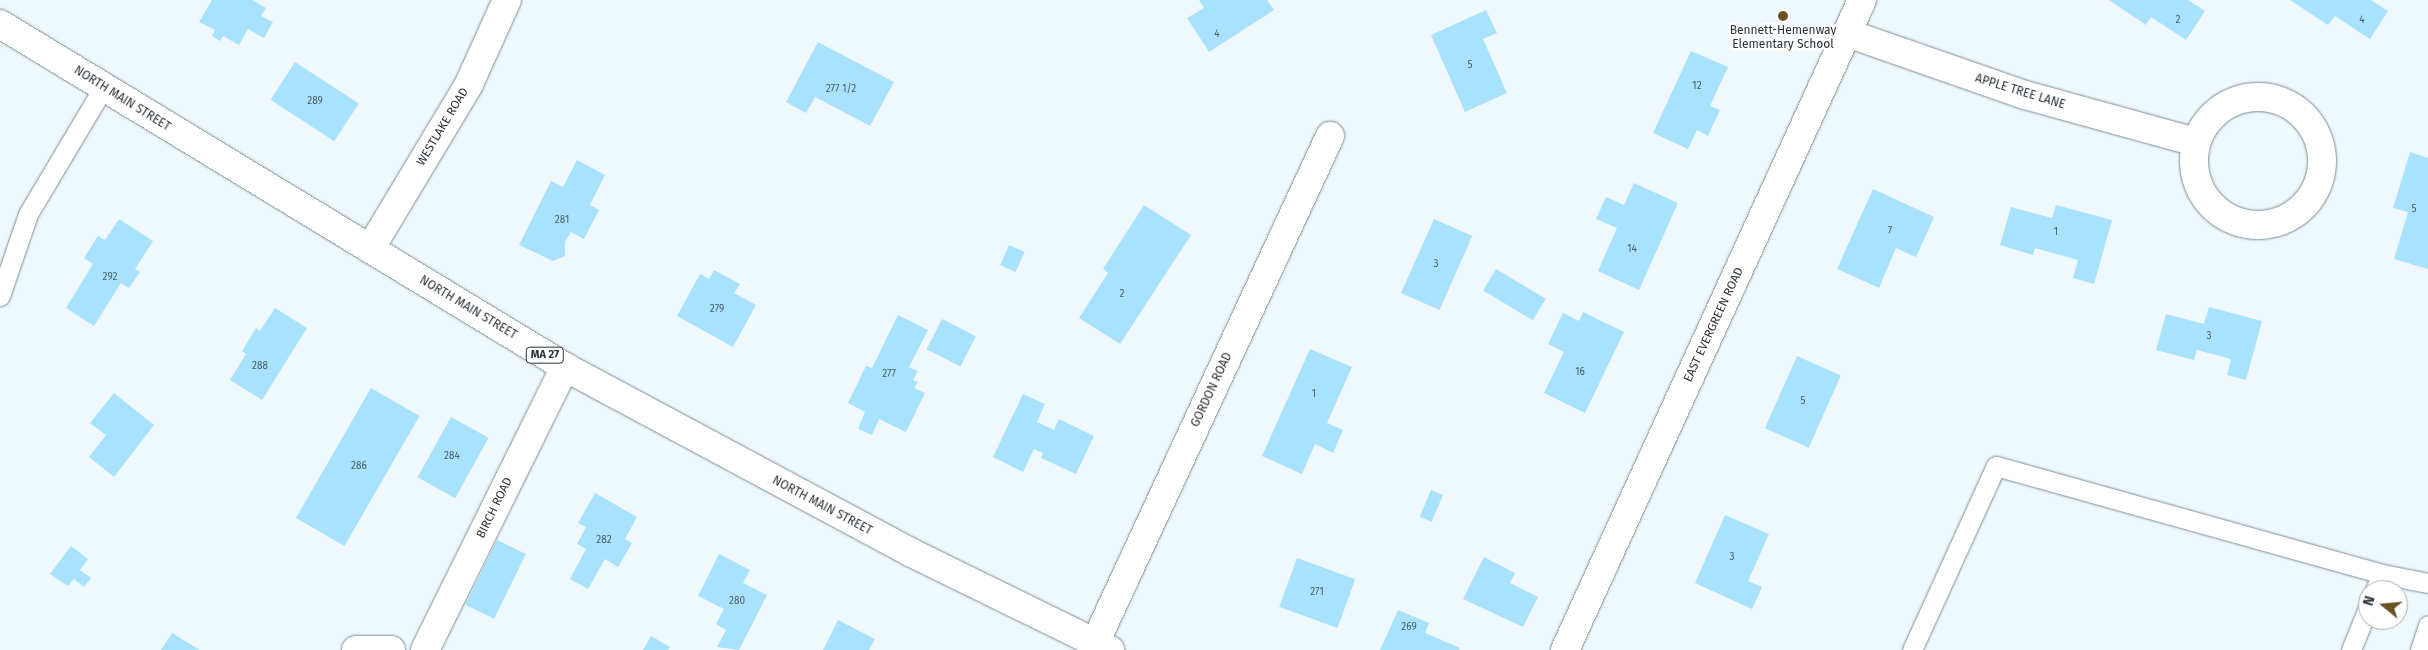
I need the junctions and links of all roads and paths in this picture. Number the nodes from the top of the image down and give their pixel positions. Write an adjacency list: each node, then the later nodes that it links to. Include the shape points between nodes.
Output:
1 (507, 0): 8 (street, WESTLAKE ROAD, via 469,84)
2 (1862, 0): 4 (street, EAST EVERGREEN ROAD)
3 (0, 24): 5 (street, NORTH MAIN STREET / MA 27)
4 (1847, 33): 7 (street, APPLE TREE LANE, via 1967,76); 20 (street, EAST EVERGREEN ROAD)
5 (103, 88): 8 (street, NORTH MAIN STREET / MA 27); 9 (lane, via 28,214)
6 (1330, 136): 16 (street, GORDON ROAD)
7 (2196, 142): 7 (street, via 2193,166 2199,188 2221,214 2242,224 2265,225 2287,218 2314,195 2321,174 2322,152 2316,132 2301,112 2283,101 2262,96 2241,98 2223,106 2207,121)
8 (370, 249): 10 (street, NORTH MAIN STREET / MA 27)
9 (0, 296)
10 (565, 367): 16 (street, NORTH MAIN STREET / MA 27, via 910,552); 19 (street, BIRCH ROAD)
11 (2371, 580): 21 (lane, via 1996,466)
12 (2408, 582): 13 (lane)
13 (2428, 582)
14 (2428, 625): 23 (lane)
15 (2359, 630): 22 (lane)
16 (1103, 646)
17 (356, 650): 18 (street)
18 (391, 650)
19 (425, 650)
20 (1565, 650)
21 (1912, 650)
22 (2351, 650)
23 (2420, 650)

